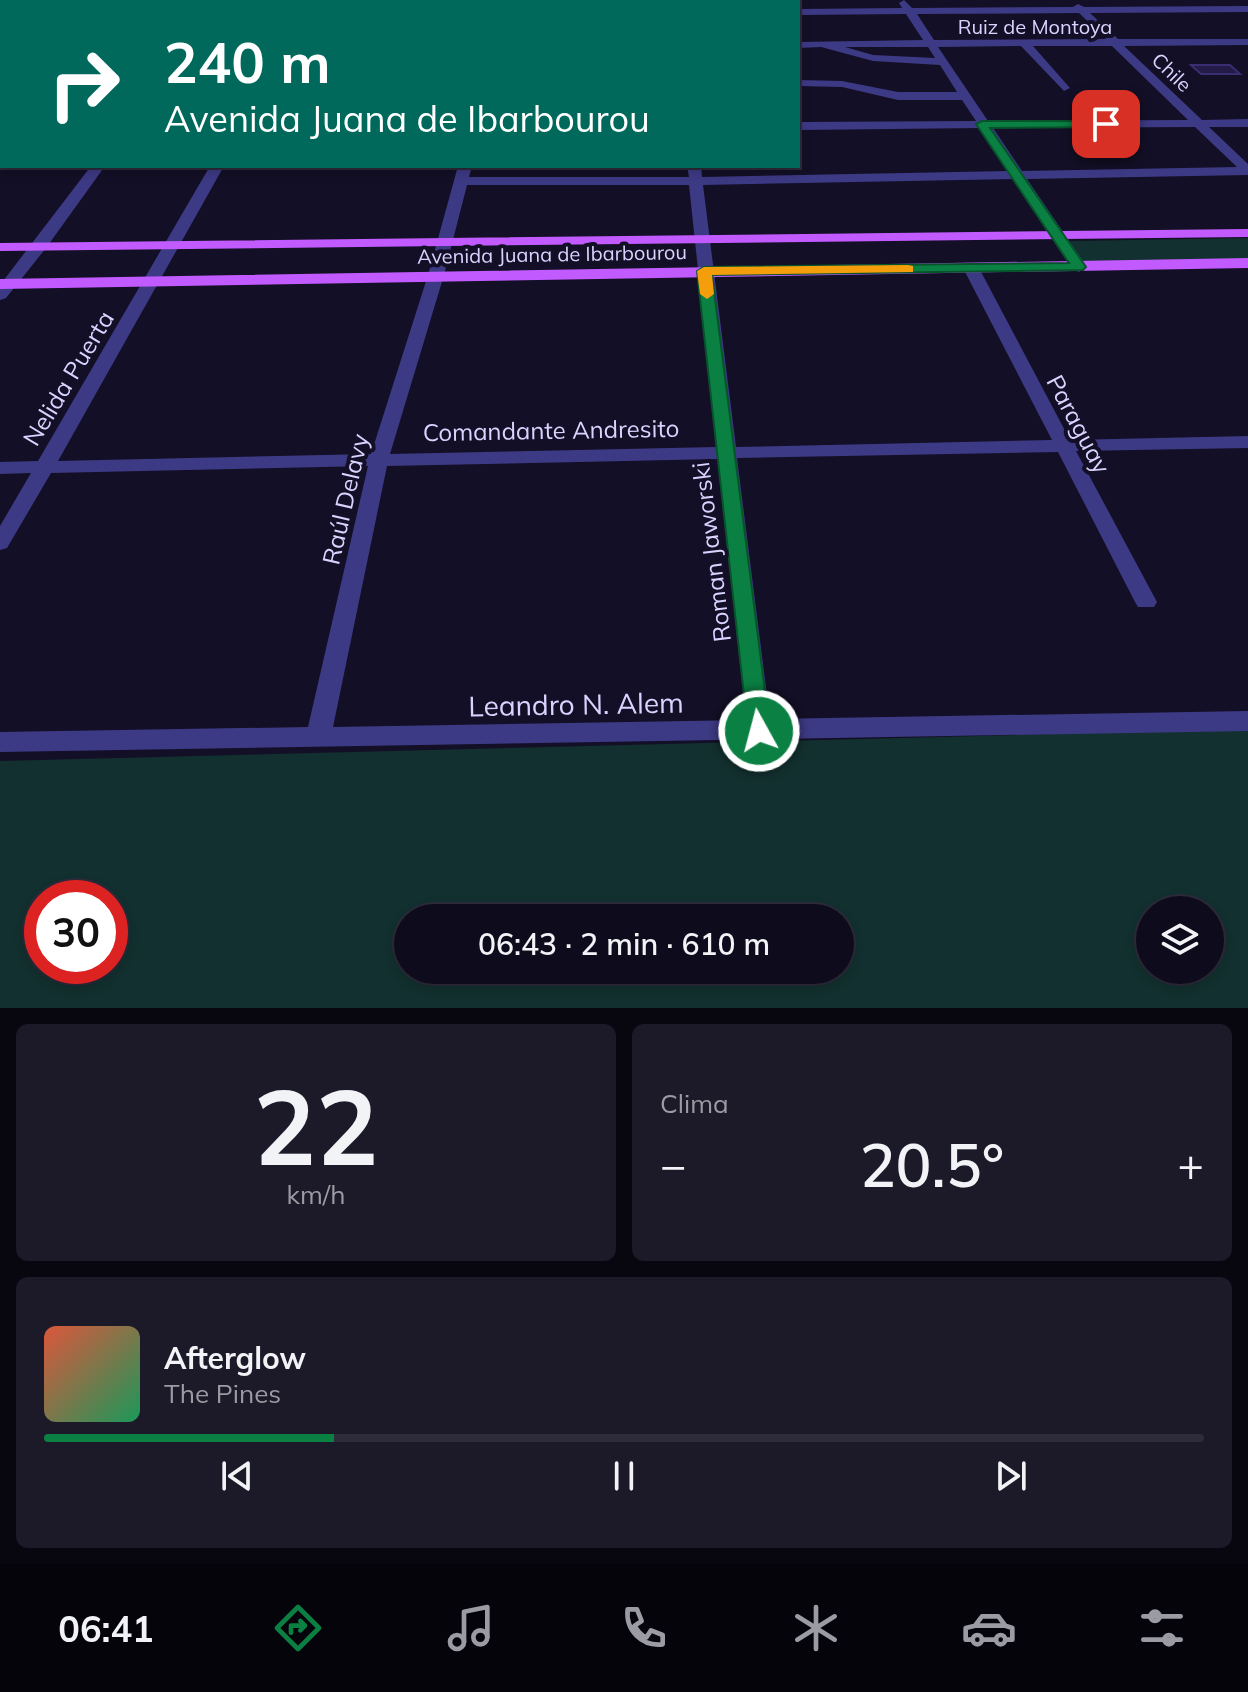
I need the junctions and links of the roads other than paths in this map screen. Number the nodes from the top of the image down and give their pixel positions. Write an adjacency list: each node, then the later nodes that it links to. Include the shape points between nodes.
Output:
1 (943, 0): 6 (street)
2 (1071, 0): 5 (street, Chile)
3 (906, 6): 6 (street); 7 (street); 10 (street)
4 (1248, 9): 5 (street)
5 (1082, 10): 6 (street); 13 (street, Chile)
6 (951, 11)
7 (800, 12)
8 (1248, 42): 13 (street, Ruiz de Montoya)
9 (821, 44): 10 (street, Ruiz de Montoya); 12 (street, Ruiz de Montoya); 14 (street, via 873,58)
10 (930, 44): 11 (street, Ruiz de Montoya); 14 (street)
11 (1025, 44): 13 (street, Ruiz de Montoya); 16 (street)
12 (800, 45)
13 (1117, 45): 20 (street, Chile)
14 (942, 62): 17 (street)
15 (800, 83): 17 (street, via 842,84 898,96)
16 (1064, 88)
17 (964, 96): 19 (street)
18 (1248, 123): 20 (street)
19 (982, 124): 20 (street); 21 (street); 27 (street)
20 (1200, 124): 24 (street, Chile)
21 (800, 126)
22 (97, 168): 34 (street)
23 (216, 168): 32 (street, Nelida Puerta)
24 (1248, 171): 27 (street)
25 (464, 173): 26 (street); 31 (street, Raúl Delavy)
26 (694, 174): 27 (street); 30 (street, Roman Jaworski)
27 (1016, 174): 29 (street)
28 (1248, 233): 29 (main road, Avenida Juana de Ibarbourou)
29 (1058, 235): 30 (main road, Avenida Juana de Ibarbourou); 36 (street)
30 (700, 239): 31 (main road, Avenida Juana de Ibarbourou); 38 (street, Roman Jaworski)
31 (445, 242): 32 (main road, Avenida Juana de Ibarbourou); 39 (street, Raúl Delavy)
32 (173, 245): 34 (main road, Avenida Juana de Ibarbourou); 40 (street, Nelida Puerta)
33 (0, 247): 34 (main road, Avenida Juana de Ibarbourou)
34 (40, 247): 41 (street)
35 (1248, 263): 36 (main road, Avenida Juana de Ibarbourou)
36 (1079, 267): 37 (main road, Avenida Juana de Ibarbourou)
37 (971, 268): 38 (main road, Avenida Juana de Ibarbourou); 43 (street, Paraguay)
38 (704, 271): 39 (main road, Avenida Juana de Ibarbourou); 44 (street, Roman Jaworski)
39 (436, 275): 40 (main road, Avenida Juana de Ibarbourou); 45 (street, Raúl Delavy)
40 (154, 280): 41 (main road, Avenida Juana de Ibarbourou); 47 (street, Nelida Puerta)
41 (3, 287)
42 (1248, 442): 43 (street, Comandante Andresito)
43 (1063, 445): 44 (street, Comandante Andresito); 49 (street, Paraguay)
44 (726, 452): 45 (street, Comandante Andresito); 51 (street, Roman Jaworski)
45 (379, 460): 47 (street, Comandante Andresito); 52 (street, Raúl Delavy)
46 (0, 468): 47 (street, Comandante Andresito)
47 (41, 469): 48 (street, Nelida Puerta)
48 (0, 543)
49 (1146, 602)
50 (1248, 721): 51 (street, Leandro N. Alem)
51 (759, 731): 52 (street, Leandro N. Alem)
52 (318, 738): 53 (street, Leandro N. Alem)
53 (0, 742)

